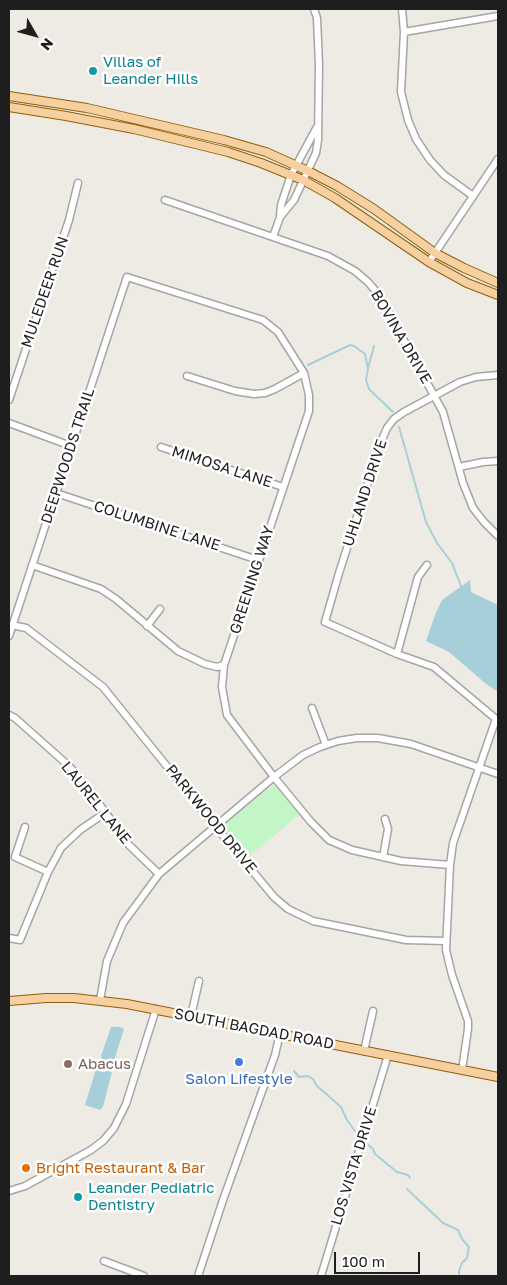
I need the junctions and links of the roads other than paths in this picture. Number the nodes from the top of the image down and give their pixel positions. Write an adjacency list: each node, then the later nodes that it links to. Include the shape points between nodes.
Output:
1 (314, 9): 7 (street, via 319,65)
2 (402, 9): 4 (street)
3 (498, 16): 4 (street)
4 (404, 32): 14 (street, via 401,92 408,120 430,160 444,175)
5 (9, 96): 9 (main road, via 87,108 177,129 266,152)
6 (9, 107): 11 (main road, via 134,129 228,152)
7 (318, 126): 9 (street); 10 (street, via 316,153)
8 (498, 159): 14 (street)
9 (295, 164): 10 (main road); 11 (street)
10 (308, 171): 12 (street); 18 (main road, via 374,209)
11 (290, 175): 12 (main road); 16 (street)
12 (303, 180): 16 (street, via 294,200); 19 (main road)
13 (78, 184): 26 (street, MULEDEER RUN, via 69,220)
14 (473, 196): 18 (street)
15 (165, 200): 17 (street, BOVINA DRIVE)
16 (280, 217): 17 (street)
17 (273, 237): 27 (street, BOVINA DRIVE, via 328,256 368,282 387,308)
18 (436, 253): 19 (street); 21 (main road)
19 (429, 262): 22 (main road, via 467,283)
20 (128, 277): 23 (street, GREENING WAY, via 263,320 278,332); 30 (street, DEEPWOODS TRAIL)
21 (498, 283)
22 (498, 295)
23 (304, 373): 25 (street, via 276,389 254,394); 34 (street, GREENING WAY, via 309,411)
24 (498, 375): 27 (street, UHLAND DRIVE, via 460,382)
25 (187, 376)
26 (12, 381): 28 (street, MULEDEER RUN)
27 (435, 396): 33 (street, BOVINA DRIVE, via 446,420); 44 (street, UHLAND DRIVE, via 404,412 387,428 325,622)
28 (9, 400)
29 (9, 423): 30 (street)
30 (72, 446): 35 (street, DEEPWOODS TRAIL)
31 (161, 447): 34 (street, MIMOSA LANE)
32 (498, 462): 33 (street)
33 (459, 467): 36 (street, BOVINA DRIVE, via 473,508)
34 (283, 487): 37 (street, GREENING WAY)
35 (56, 493): 37 (street, COLUMBINE LANE); 38 (street, DEEPWOODS TRAIL)
36 (498, 536)
37 (258, 560): 45 (street, GREENING WAY)
38 (32, 565): 41 (street, DEEPWOODS TRAIL); 42 (street, via 101,589)
39 (427, 566): 44 (street, via 418,577)
40 (160, 610): 42 (street)
41 (12, 625): 43 (street, DEEPWOODS TRAIL); 54 (street, PARKWOOD DRIVE, via 26,628 103,687)
42 (147, 626): 45 (street, via 187,656 214,666)
43 (9, 636)
44 (397, 654): 49 (street, via 434,667 496,719)
45 (224, 665): 51 (street, GREENING WAY, via 222,687 227,715)
46 (312, 708): 48 (street)
47 (9, 716): 52 (street, LAUREL LANE, via 69,766)
48 (326, 745): 49 (street, via 357,738 389,739); 51 (street, via 303,755)
49 (480, 767): 50 (street); 57 (street, via 453,843)
50 (498, 774)
51 (274, 777): 54 (street); 56 (street, GREENING WAY, via 316,829 329,840 352,850)
52 (105, 812): 58 (street, via 66,842); 59 (street, LAUREL LANE, via 129,845)
53 (385, 819): 56 (street, via 388,829)
54 (215, 826): 59 (street); 61 (street, PARKWOOD DRIVE, via 274,897 294,913 313,921 406,940)
55 (25, 827): 58 (street, via 15,857)
56 (383, 857): 57 (street, GREENING WAY)
57 (450, 865): 61 (street)
58 (48, 872): 60 (street, via 20,940)
59 (159, 874): 63 (street, via 123,924 107,961)
60 (9, 938)
61 (446, 941): 71 (street, via 449,965 468,1021)
62 (199, 981): 67 (street)
63 (100, 1000): 64 (main road, SOUTH BAGDAD ROAD, via 46,998); 65 (main road, SOUTH BAGDAD ROAD)
64 (9, 1002)
65 (156, 1009): 67 (main road, SOUTH BAGDAD ROAD); 73 (street, via 126,1104 114,1128 91,1150 25,1186)
66 (373, 1011): 69 (street)
67 (191, 1016): 68 (main road, SOUTH BAGDAD ROAD)
68 (280, 1033): 69 (main road, SOUTH BAGDAD ROAD); 76 (street)
69 (364, 1051): 70 (main road, SOUTH BAGDAD ROAD)
70 (388, 1055): 71 (main road, SOUTH BAGDAD ROAD); 77 (street, LOS VISTA DRIVE)
71 (462, 1070): 72 (main road, SOUTH BAGDAD ROAD)
72 (498, 1077)
73 (9, 1191)
74 (104, 1261): 75 (street)
75 (144, 1276)
76 (198, 1276)
77 (321, 1276)

